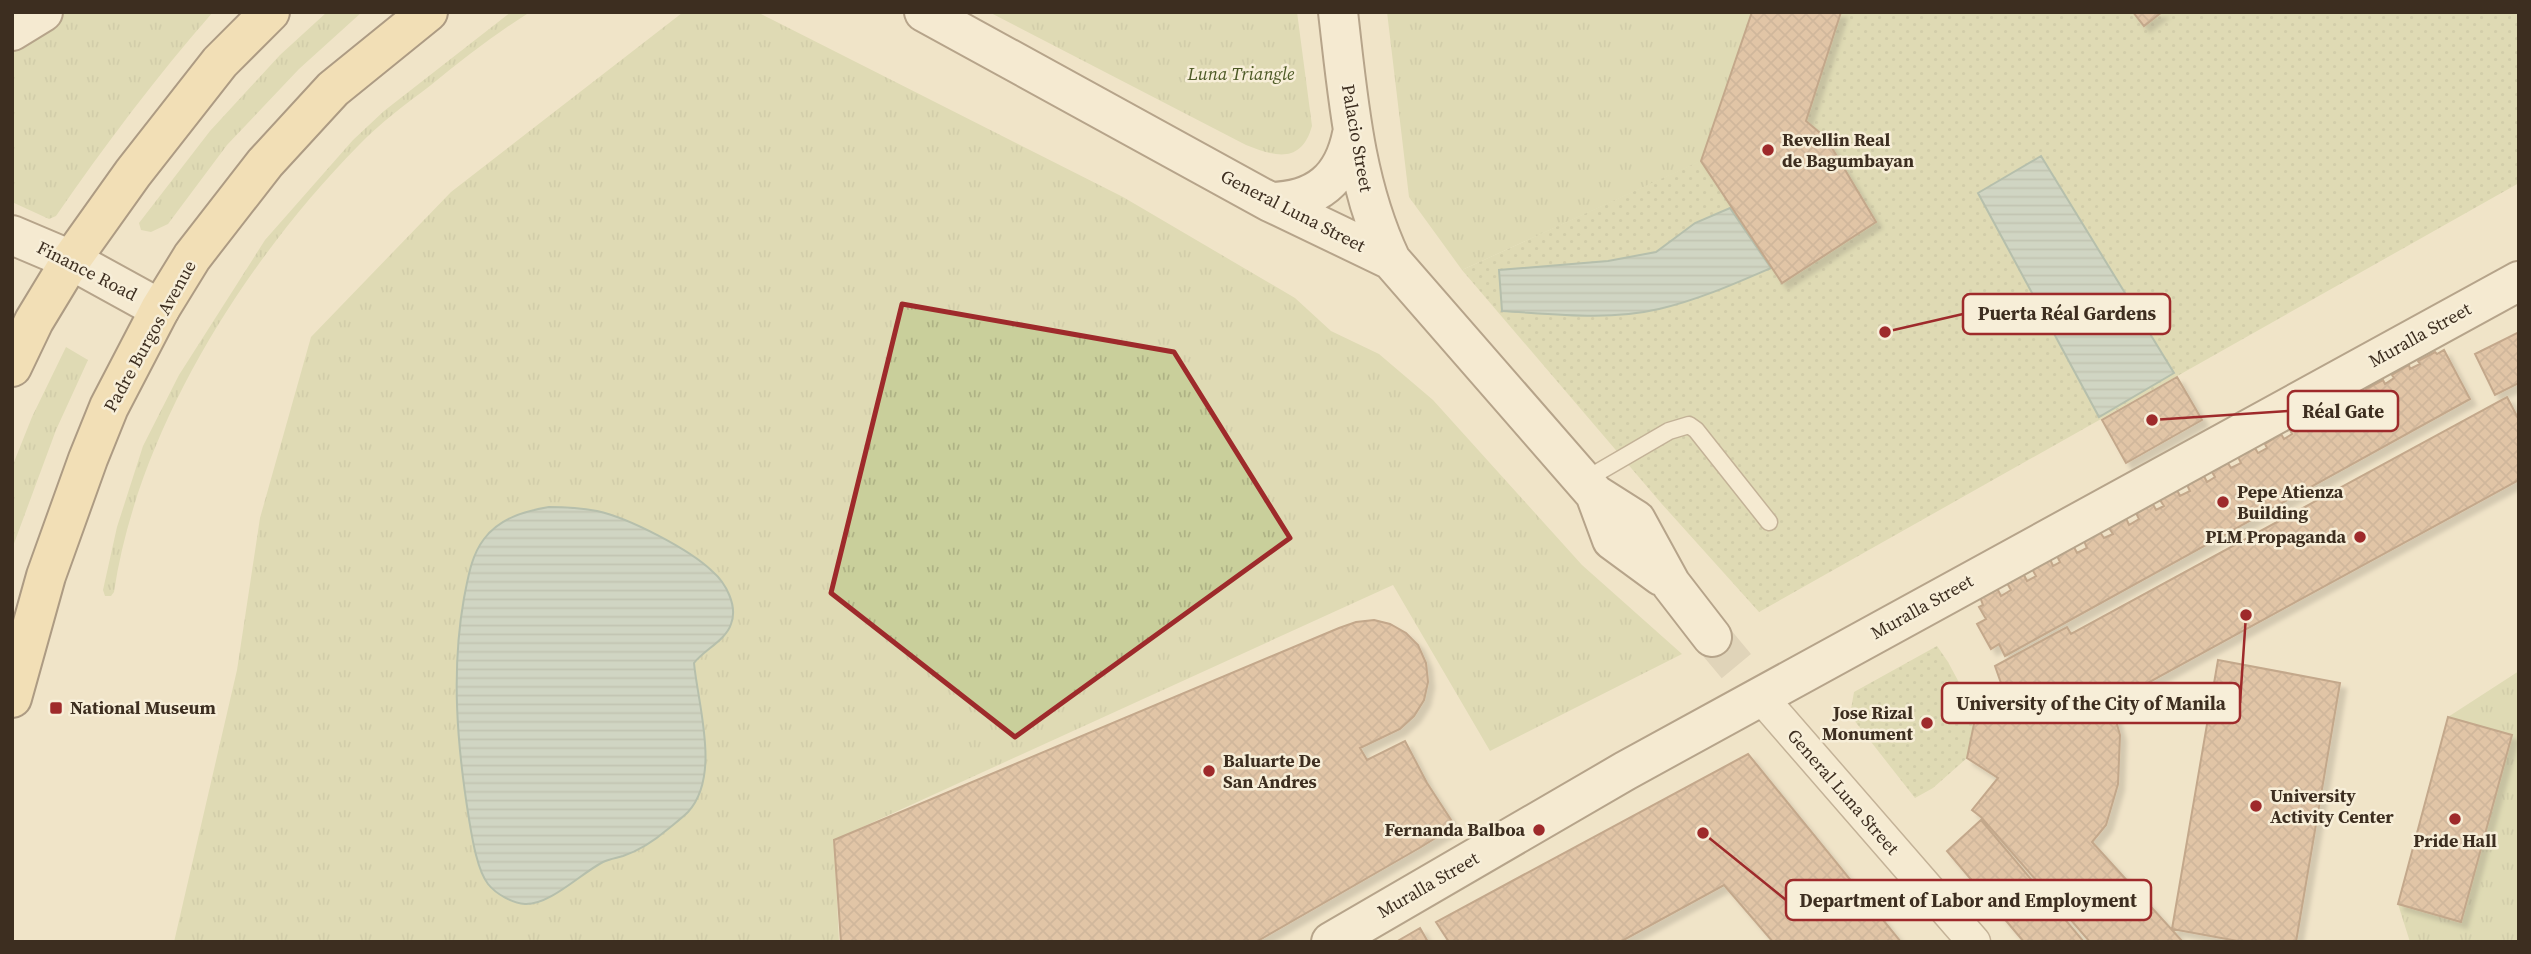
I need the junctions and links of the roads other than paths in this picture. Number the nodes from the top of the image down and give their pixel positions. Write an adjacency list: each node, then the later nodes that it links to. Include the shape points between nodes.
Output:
1 (43, 12): 6 (street)
2 (270, 12): 10 (main road, via 220,62)
3 (428, 12): 13 (main road, Padre Burgos Avenue, via 333,89 265,163 192,257)
4 (924, 12): 8 (street, General Luna Street)
5 (1338, 12): 7 (street, Palacio Street)
6 (12, 31)
7 (1352, 134): 8 (street, via 1345,158 1319,190); 11 (street, Palacio Street, via 1376,229)
8 (1270, 202): 11 (street, General Luna Street)
9 (12, 235): 10 (street, Finance Road)
10 (71, 260): 13 (street, Finance Road); 14 (main road)
11 (1391, 260): 15 (street, General Luna Street)
12 (2519, 281): 18 (street, Muralla Street)
13 (160, 309): 19 (main road, Padre Burgos Avenue, via 109,407 88,459 46,576)
14 (12, 367)
15 (1589, 488): 16 (lane, via 1669,431 1689,425); 17 (street, General Luna Street, via 1612,540 1671,584)
16 (1769, 522)
17 (1712, 637)
18 (1751, 685): 20 (street, Muralla Street, via 1625,771); 21 (street, General Luna Street)
19 (12, 698)
20 (1331, 942)
21 (1974, 942)

